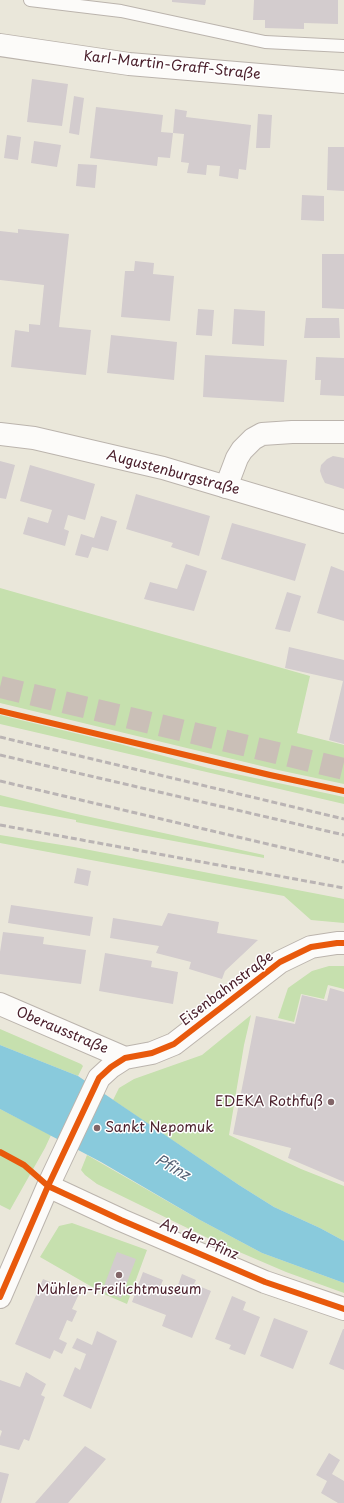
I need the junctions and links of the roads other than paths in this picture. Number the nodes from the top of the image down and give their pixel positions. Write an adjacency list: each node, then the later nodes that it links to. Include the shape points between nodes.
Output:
1 (30, 0): 3 (lane, via 121,11 265,42)
2 (0, 46): 4 (street, Karl-Martin-Graff-Straße, via 129,64)
3 (344, 46)
4 (344, 82)
5 (344, 432): 7 (street, via 262,434 242,450)
6 (0, 434): 7 (street, Augustenburgstraße, via 34,438 109,454)
7 (226, 487): 8 (street, Augustenburgstraße)
8 (344, 522)
9 (344, 943): 11 (street, Eisenbahnstraße, via 311,947 280,962 174,1044)
10 (0, 1004): 11 (street, Oberausstraße)
11 (125, 1058): 12 (street, via 99,1078)
12 (48, 1186): 13 (street); 14 (street, An der Pfinz, via 265,1282)
13 (0, 1297)
14 (344, 1309)

